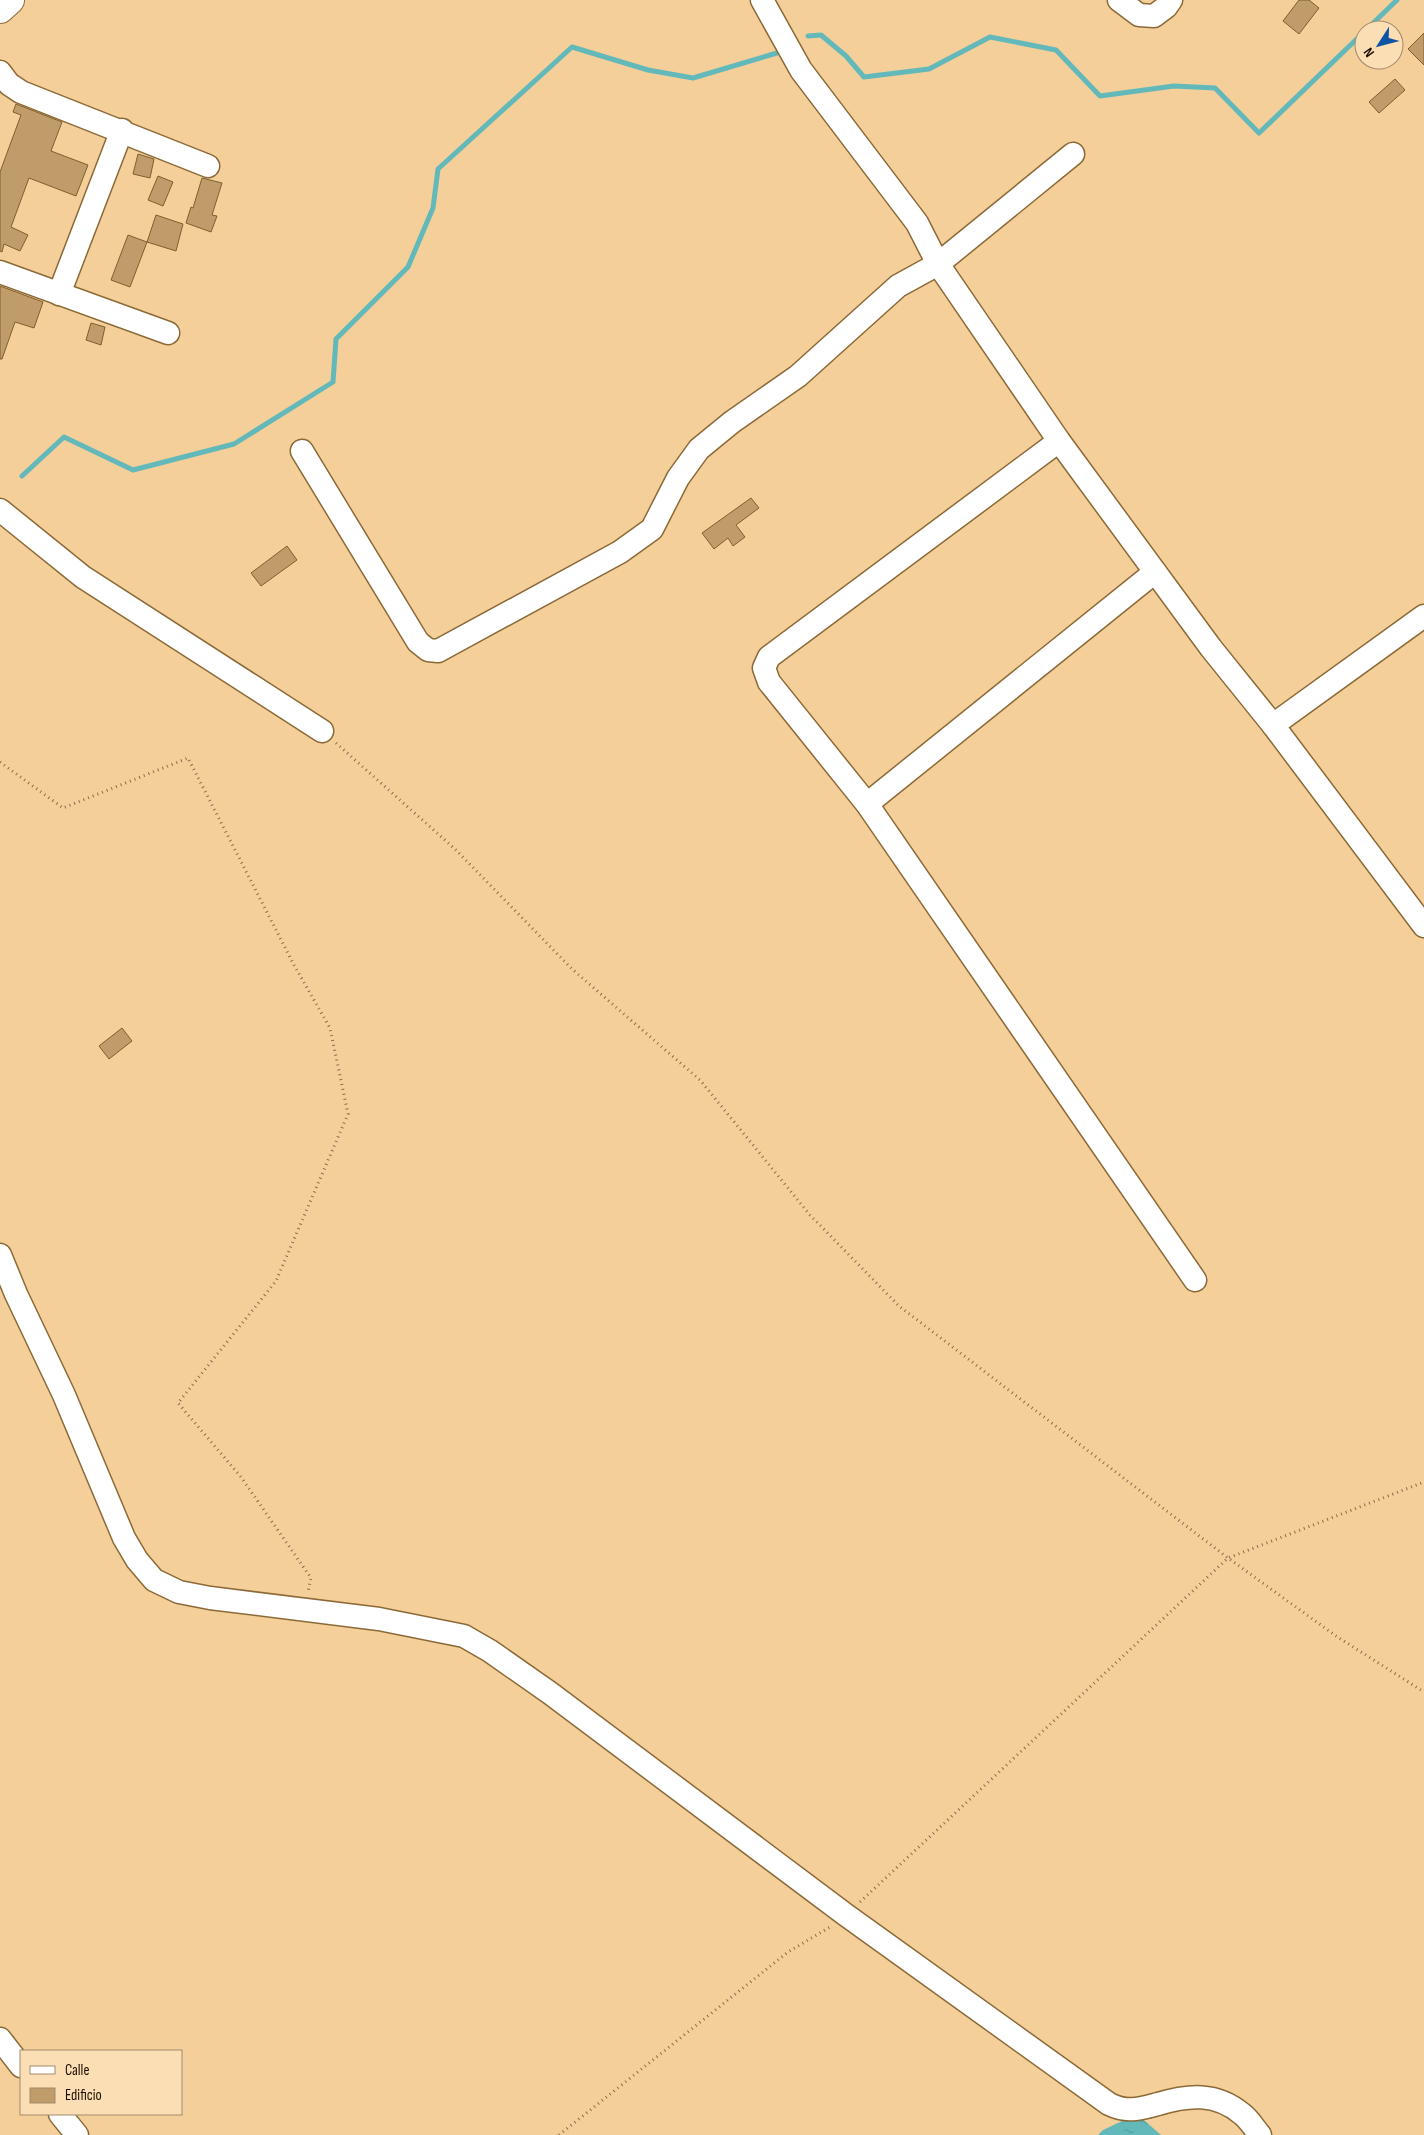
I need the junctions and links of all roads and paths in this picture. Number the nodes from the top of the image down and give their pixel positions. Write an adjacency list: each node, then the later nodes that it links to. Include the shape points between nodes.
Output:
1 (10, 0): 5 (main road)
2 (762, 0): 10 (street, via 801,70 917,222)
3 (1119, 0): 4 (street, via 1139,15 1154,16)
4 (1171, 0)
5 (0, 9)
6 (0, 72): 7 (street, via 21,92)
7 (122, 130): 9 (street); 12 (street)
8 (1072, 154): 10 (street)
9 (208, 166)
10 (938, 264): 14 (street); 15 (street, via 898,286 798,376 699,449 678,478 652,529 620,552 438,651 428,650 418,642)
11 (0, 272): 12 (street)
12 (59, 294): 13 (street)
13 (168, 333)
14 (1059, 441): 17 (street); 22 (street, via 769,657 764,668 769,682)
15 (302, 451)
16 (0, 510): 20 (street, via 83,577)
17 (1155, 572): 19 (street); 22 (street)
18 (1424, 616): 19 (street)
19 (1273, 725): 23 (street)
20 (322, 731): 27 (path, via 455,849 572,969 700,1080 810,1215 899,1306)
21 (0, 762): 28 (path, via 63,808 188,758 294,965 330,1028 348,1114 276,1282 178,1403 241,1477 311,1578)
22 (867, 804): 25 (street)
23 (1424, 926)
24 (0, 1254): 28 (street, via 124,1538 154,1580 179,1592 210,1598)
25 (1194, 1280)
26 (1424, 1482): 27 (path)
27 (1228, 1558): 29 (path, via 1336,1636); 30 (path)
28 (304, 1609): 30 (street, via 379,1619 464,1636 550,1693)
29 (1424, 1692)
30 (846, 1916): 35 (path, via 788,1952); 36 (street, via 1109,2104 1121,2110 1131,2110 1200,2096 1222,2102 1243,2114)
31 (0, 2039): 32 (street)
32 (20, 2065)
33 (61, 2115): 34 (street)
34 (77, 2135)
35 (559, 2135)
36 (1260, 2135)

